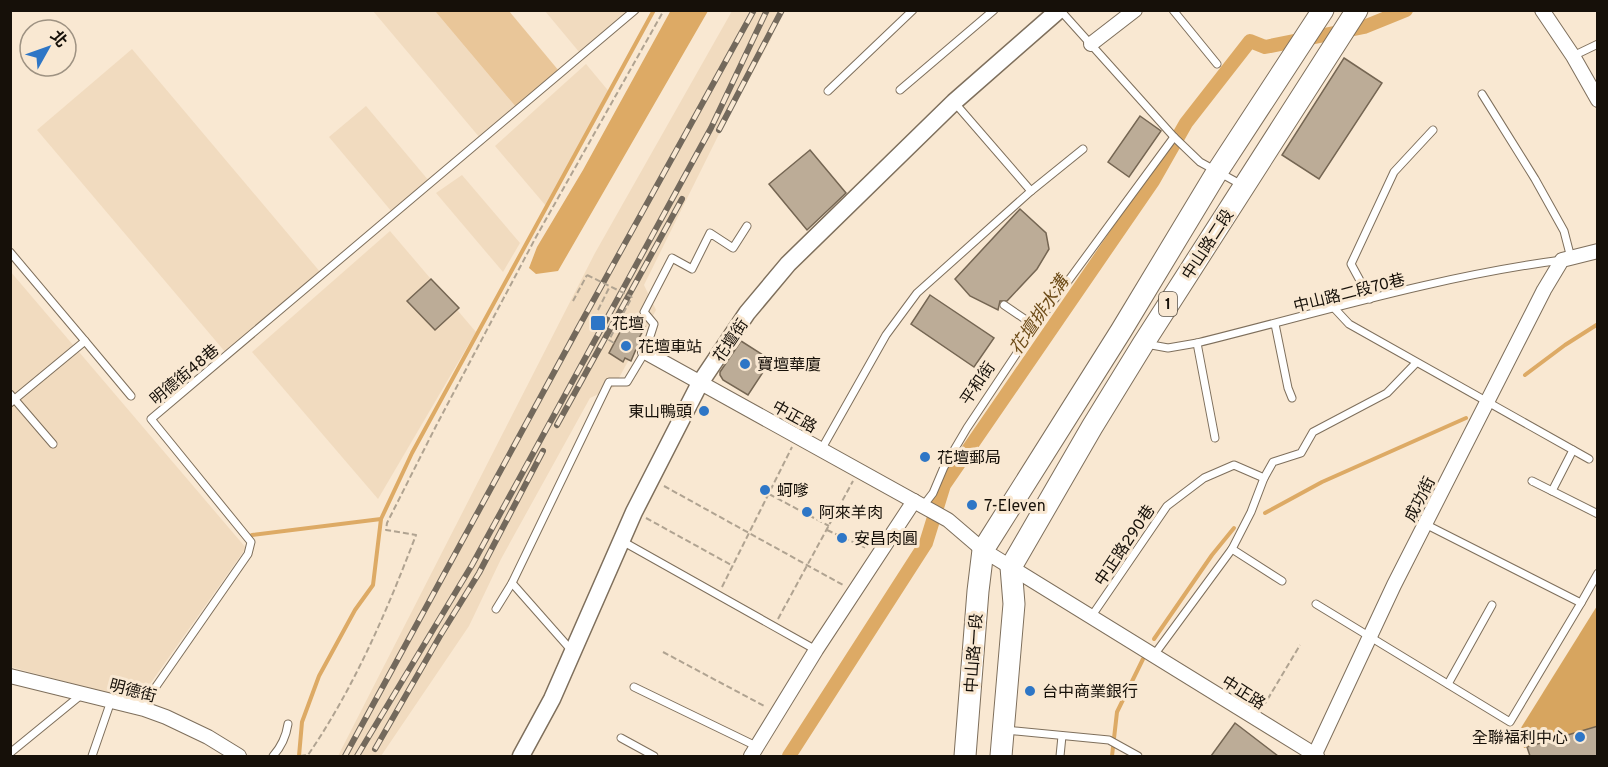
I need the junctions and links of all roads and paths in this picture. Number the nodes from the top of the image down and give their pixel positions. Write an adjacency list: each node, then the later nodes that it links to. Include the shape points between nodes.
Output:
1 (635, 10): 96 (lane, 明德街48巷, via 151,419 251,542 248,554)
2 (664, 10): 108 (path, via 536,237 387,523 386,530 416,535 396,589 369,649 320,737 308,755)
3 (913, 10): 16 (lane)
4 (994, 10): 15 (lane)
5 (1059, 10): 11 (lane); 19 (street, 花壇街)
6 (1135, 10): 11 (street)
7 (1173, 10): 14 (lane)
8 (1357, 10): 24 (main road, 中山路二段 / 1)
9 (1542, 10): 13 (street)
10 (1320, 16): 23 (main road, 中山路二段 / 1)
11 (1091, 44): 21 (lane)
12 (1598, 44): 13 (lane)
13 (1573, 56): 18 (street)
14 (1217, 64)
15 (900, 90)
16 (828, 91)
17 (1482, 94): 29 (lane, via 1564,231)
18 (1598, 100)
19 (954, 102): 25 (lane); 44 (street, 花壇街, via 788,264 747,313)
20 (1433, 130): 31 (lane, via 1394,172 1351,264)
21 (1174, 137): 23 (lane); 37 (lane, 平和街)
22 (1083, 149): 25 (lane)
23 (1217, 172): 24 (lane); 69 (main road, 中山路二段 / 1)
24 (1244, 186): 41 (main road, 中山路二段 / 1)
25 (1031, 191): 52 (lane, via 917,293 886,335)
26 (747, 226): 42 (lane, via 733,248 710,233 692,269 672,258 644,312 654,324)
27 (1598, 251): 29 (street)
28 (10, 252): 38 (lane)
29 (1567, 259): 31 (lane, 中山路二段70巷, via 1521,265); 48 (street, 成功街, via 1544,290)
30 (610, 286): 32 (path, bridge, via 587,275); 35 (path); 39 (path, bridge, via 632,297 609,340)
31 (1370, 299): 34 (lane, 中山路二段70巷)
32 (573, 301)
33 (1004, 305): 37 (lane)
34 (1335, 309): 36 (lane, 中山路二段70巷); 43 (lane, via 1349,324)
35 (598, 310)
36 (1275, 324): 40 (lane, 中山路二段70巷); 46 (lane)
37 (1035, 326): 61 (lane, 平和街, via 967,428 933,493)
38 (85, 340): 45 (lane); 47 (lane)
39 (614, 343)
40 (1197, 343): 41 (lane, 中山路二段70巷, via 1168,348); 50 (lane)
41 (1143, 344): 73 (main road, 中山路二段 / 1)
42 (645, 352): 44 (street, 中正路); 76 (lane, via 627,381 609,382)
43 (1416, 363): 48 (lane); 56 (lane, via 1387,393 1313,432 1301,453 1273,462)
44 (700, 383): 49 (street, 中正路); 57 (street, 花壇街)
45 (131, 396)
46 (1292, 398)
47 (12, 399): 51 (lane)
48 (1486, 402): 53 (lane); 64 (street, 成功街)
49 (797, 436): 52 (street, 中正路); 60 (path)
50 (1215, 438)
51 (53, 444)
52 (821, 450): 55 (street, 中正路)
53 (1573, 450): 54 (lane); 59 (lane)
54 (1589, 459)
55 (858, 471): 61 (street, 中正路); 65 (path)
56 (1264, 477): 68 (lane); 83 (lane, 中正路290巷, via 1234,465 1204,478 1167,506)
57 (651, 479): 62 (street, 花壇街); 66 (path)
58 (1532, 481): 59 (lane)
59 (1552, 491): 63 (lane)
60 (769, 494): 65 (path); 66 (path)
61 (922, 506): 69 (street, 中正路, via 948,520); 70 (street, 平和街)
62 (634, 512): 67 (street, 花壇街); 72 (path)
63 (1598, 514)
64 (1425, 524): 79 (lane); 85 (street, 成功街)
65 (827, 528): 70 (path); 71 (path)
66 (750, 533): 71 (path); 72 (path)
67 (622, 541): 78 (lane); 88 (street, 花壇街)
68 (1232, 549): 75 (lane); 90 (lane)
69 (983, 550): 73 (street); 111 (main road, 中山路一段 / 1)
70 (879, 554): 77 (street, 平和街)
71 (807, 565): 77 (path); 84 (path)
72 (733, 566): 78 (path)
73 (1011, 567): 83 (street); 100 (main road, via 1014,604)
74 (1598, 573): 79 (lane)
75 (1282, 582)
76 (512, 583): 82 (lane); 88 (lane)
77 (854, 592): 87 (street, 平和街)
78 (718, 595): 84 (lane)
79 (1581, 603): 92 (lane, via 1510,722)
80 (1316, 604): 85 (lane)
81 (1492, 605): 92 (lane)
82 (496, 609)
83 (1091, 616): 90 (street, 中正路)
84 (774, 627): 87 (lane)
85 (1370, 636): 92 (lane); 115 (street, 成功街)
86 (1300, 645): 98 (path)
87 (816, 650): 97 (street, 平和街)
88 (572, 651): 109 (street, 花壇街)
89 (663, 652): 97 (path)
90 (1154, 655): 98 (street, 中正路)
91 (10, 676): 94 (street, 明德街)
92 (1448, 684)
93 (634, 687): 103 (lane)
94 (81, 695): 95 (street, 明德街); 104 (lane)
95 (111, 701): 96 (street, 明德街); 105 (lane)
96 (144, 709): 106 (street, 明德街, via 188,726)
97 (777, 713): 103 (street, 平和街)
98 (1256, 719): 115 (street, 中正路)
99 (288, 724): 107 (lane, via 281,748)
100 (1003, 730): 101 (lane); 112 (main road)
101 (1062, 736): 113 (lane); 114 (lane, via 1109,740)
102 (621, 738): 110 (lane)
103 (754, 751)
104 (10, 753)
105 (92, 756)
106 (239, 756)
107 (273, 756)
108 (300, 756)
109 (521, 756)
110 (654, 756)
111 (965, 756)
112 (1001, 756)
113 (1060, 756)
114 (1138, 756)
115 (1315, 756)

